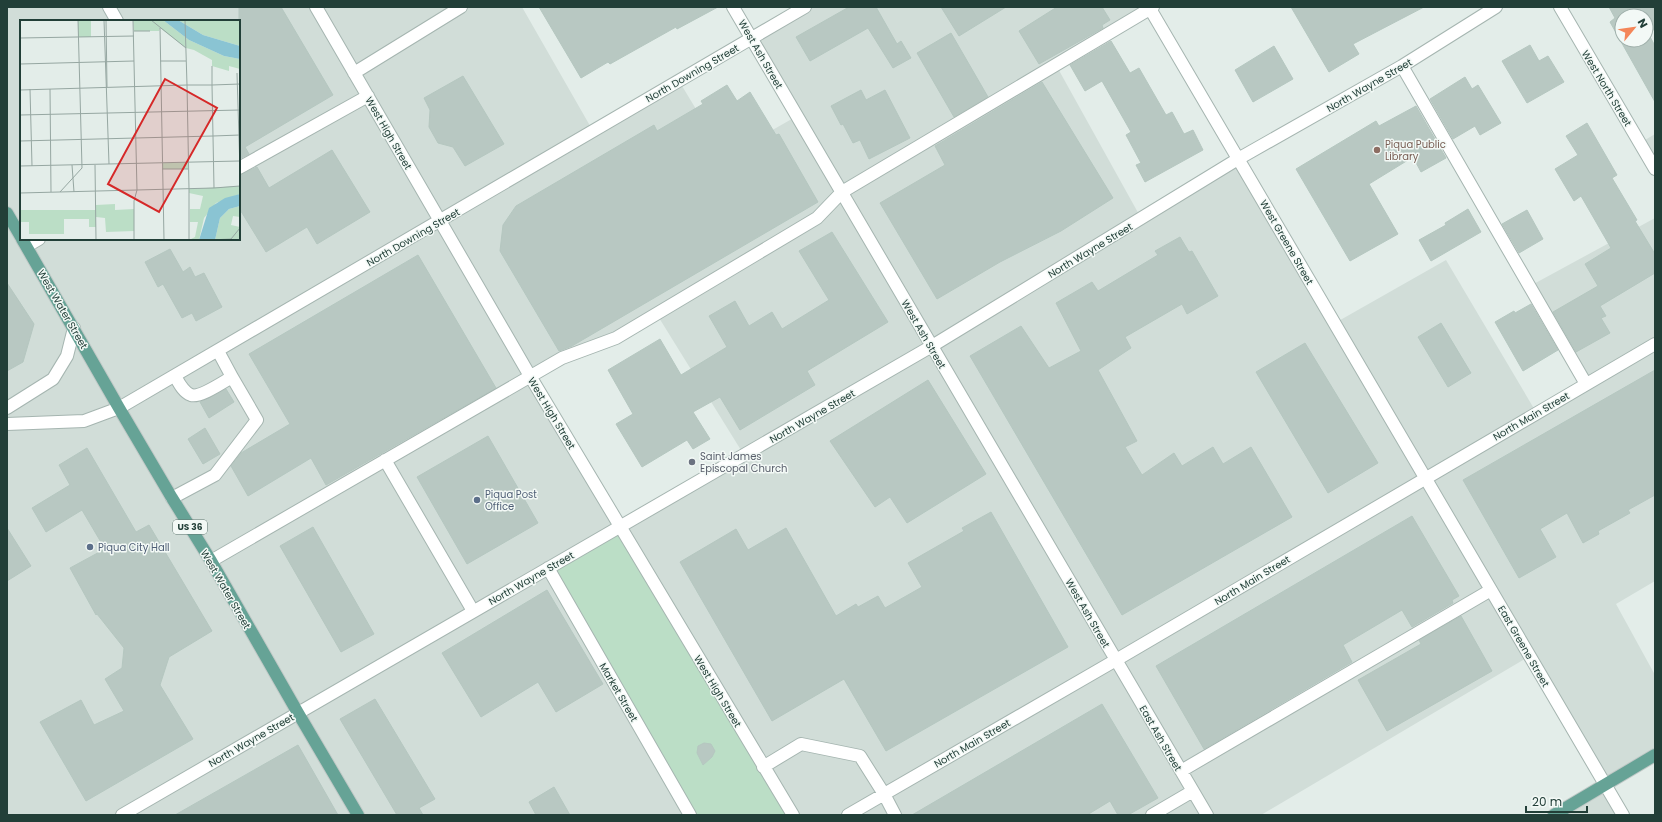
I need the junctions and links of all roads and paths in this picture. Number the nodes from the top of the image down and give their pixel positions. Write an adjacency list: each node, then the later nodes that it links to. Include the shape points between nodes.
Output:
1 (109, 7): 9 (street)
2 (316, 7): 12 (street, West High Street)
3 (461, 7): 12 (street)
4 (733, 7): 10 (street, West Ash Street)
5 (804, 7): 10 (street, North Downing Street)
6 (1496, 7): 11 (street, North Wayne Street)
7 (1560, 7): 16 (street, West North Street)
8 (1151, 8): 14 (street, West Greene Street); 17 (street)
9 (116, 20)
10 (751, 38): 17 (street, West Ash Street); 19 (street, North Downing Street)
11 (1402, 66): 14 (street, North Wayne Street); 29 (street)
12 (354, 73): 13 (street, West High Street)
13 (368, 96): 15 (street); 19 (street, West High Street)
14 (1238, 160): 24 (street, North Wayne Street); 34 (street, West Greene Street)
15 (240, 167)
16 (1655, 168)
17 (842, 192): 24 (street, West Ash Street); 27 (street, via 817,218 616,338 562,358)
18 (7, 213): 20 (main road, West Water Street / US 36)
19 (440, 221): 25 (street, North Downing Street); 27 (street, West High Street)
20 (20, 236)
21 (23, 241): 22 (main road, West Water Street / US 36)
22 (74, 328): 30 (street, via 67,356 53,379); 31 (main road, West Water Street / US 36)
23 (1655, 344): 29 (street, North Main Street)
24 (932, 346): 36 (street, North Wayne Street); 41 (street, West Ash Street)
25 (218, 351): 26 (street, North Downing Street); 28 (street)
26 (175, 376): 28 (street, via 184,390 192,396 199,395); 31 (street, North Downing Street)
27 (530, 376): 33 (street); 36 (street, West High Street)
28 (232, 377): 35 (street, via 257,420 215,475)
29 (1586, 384): 34 (street, North Main Street)
30 (7, 408)
31 (119, 408): 32 (street, North Downing Street, via 84,421); 35 (main road, West Water Street / US 36)
32 (7, 424)
33 (385, 460): 37 (street); 40 (street)
34 (1425, 478): 39 (street, East Greene Street); 41 (street, North Main Street)
35 (172, 498): 37 (main road, West Water Street / US 36)
36 (621, 527): 38 (street, North Wayne Street); 44 (street, West High Street)
37 (211, 561): 42 (main road, West Water Street / US 36)
38 (548, 568): 40 (street, North Wayne Street); 51 (street, Market Street)
39 (1491, 590): 45 (street); 46 (street, East Greene Street)
40 (473, 611): 42 (street, North Wayne Street)
41 (1116, 660): 45 (street, East Ash Street); 48 (street, North Main Street)
42 (298, 713): 49 (street, North Wayne Street); 50 (main road, West Water Street / US 36)
43 (1655, 755): 46 (main road)
44 (763, 767): 48 (street, via 801,744 860,756); 52 (street, West High Street)
45 (1181, 771): 47 (street, East Ash Street)
46 (1605, 785): 57 (main road); 58 (street, East Greene Street)
47 (1193, 791): 55 (street); 56 (street, East Ash Street)
48 (884, 794): 53 (street, North Main Street); 54 (street)
49 (122, 815)
50 (358, 815)
51 (690, 815)
52 (793, 815)
53 (848, 815)
54 (895, 815)
55 (1152, 815)
56 (1207, 815)
57 (1554, 815)
58 (1623, 815)

